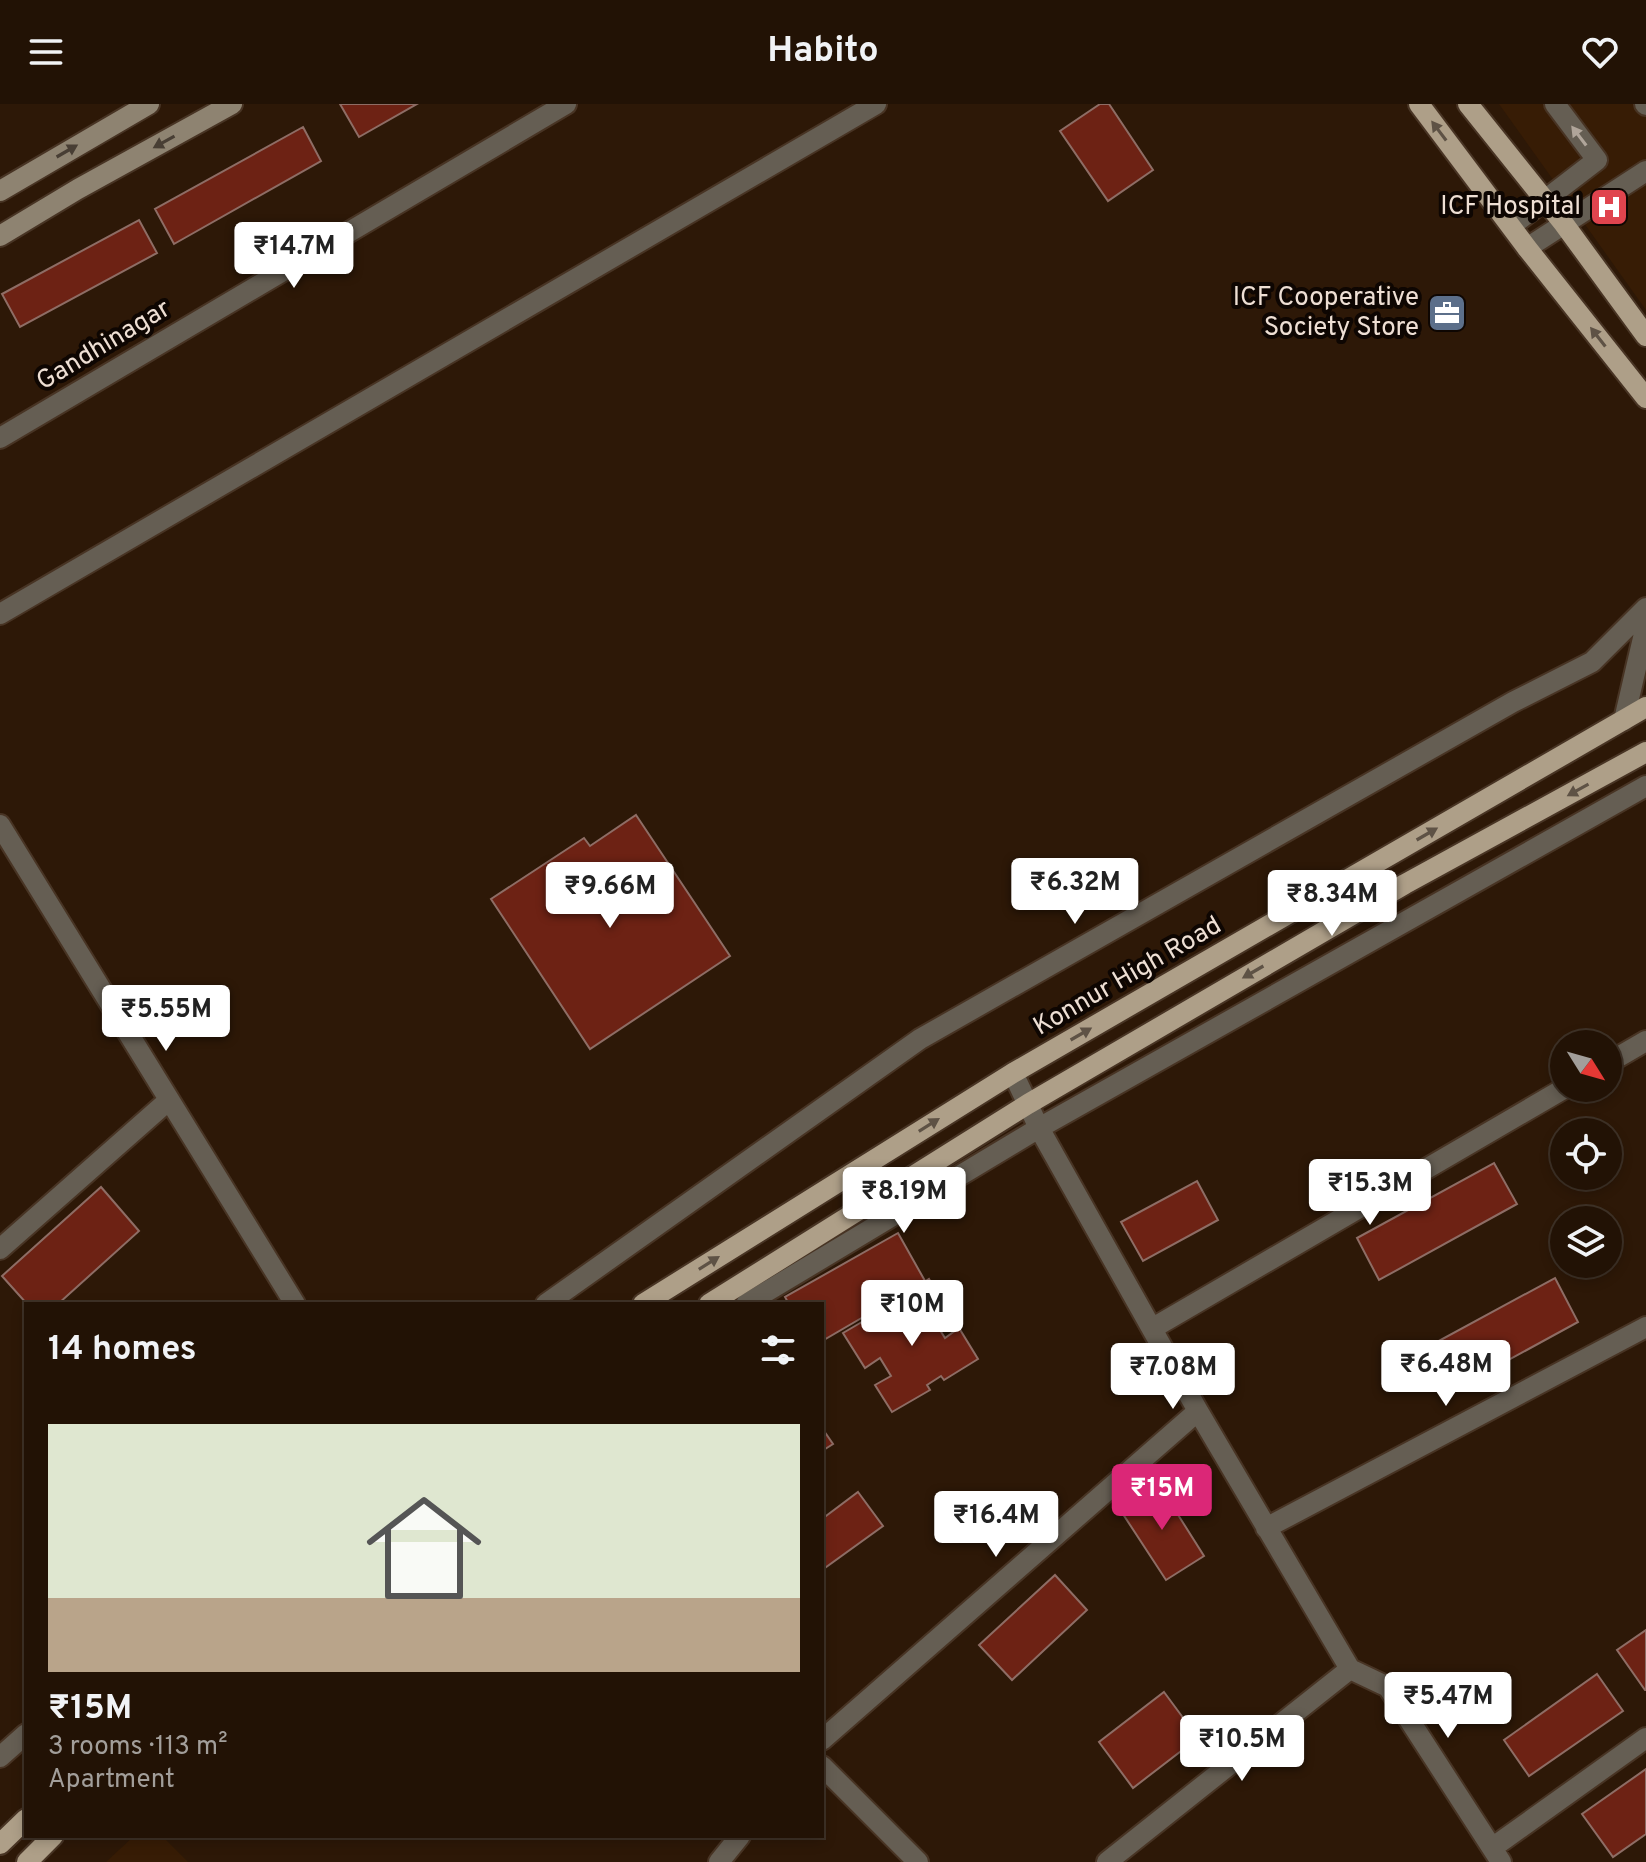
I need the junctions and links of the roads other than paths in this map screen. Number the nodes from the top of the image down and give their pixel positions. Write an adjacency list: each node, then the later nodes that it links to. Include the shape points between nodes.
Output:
1 (149, 104): 9 (main road, one-way to 1)
2 (232, 104): 13 (main road, one-way to 13)
3 (566, 104): 17 (street, Gandhinagar)
4 (876, 104): 19 (street)
5 (1419, 104): 12 (main road, one-way to 5)
6 (1468, 104): 10 (main road)
7 (1555, 104): 10 (street, one-way to 7, via 1597,160)
8 (1646, 171): 11 (street)
9 (0, 191)
10 (1545, 201): 11 (main road); 12 (street)
11 (1564, 224): 14 (street); 15 (main road)
12 (1511, 226): 14 (main road)
13 (0, 236)
14 (1527, 248): 16 (main road, one-way to 14)
15 (1646, 336)
16 (1646, 398)
17 (0, 438)
18 (1646, 608): 35 (street, via 1592,662 920,1039)
19 (0, 614)
20 (1646, 625): 22 (street)
21 (1646, 707): 22 (main road, Konnur High Road)
22 (1624, 720): 28 (main road, Konnur High Road, one-way to 22)
23 (1646, 752): 31 (main road, one-way to 31, via 1405,884)
24 (1646, 786): 32 (street)
25 (0, 825): 30 (street)
26 (1646, 1041): 27 (street)
27 (1622, 1055)
28 (1013, 1073): 31 (street); 36 (main road, Konnur High Road, one-way to 28)
29 (1550, 1097): 40 (street)
30 (169, 1100): 33 (street); 34 (street)
31 (1028, 1104): 32 (street); 37 (main road)
32 (1039, 1128): 38 (street); 40 (street)
33 (0, 1249)
34 (294, 1302)
35 (549, 1302)
36 (646, 1302)
37 (712, 1302)
38 (749, 1302)
39 (1646, 1327): 42 (street)
40 (1153, 1328): 41 (street)
41 (1198, 1411): 42 (street); 45 (street)
42 (1266, 1528): 43 (street)
43 (1350, 1669): 53 (street, via 1388,1687); 57 (street)
44 (24, 1736): 47 (street)
45 (824, 1738)
46 (1646, 1738): 53 (street)
47 (0, 1757)
48 (824, 1768): 56 (street)
49 (24, 1821): 52 (main road)
50 (51, 1838): 54 (main road)
51 (738, 1838): 55 (street)
52 (0, 1844)
53 (1497, 1855)
54 (27, 1862)
55 (719, 1862)
56 (918, 1862)
57 (1107, 1862)

